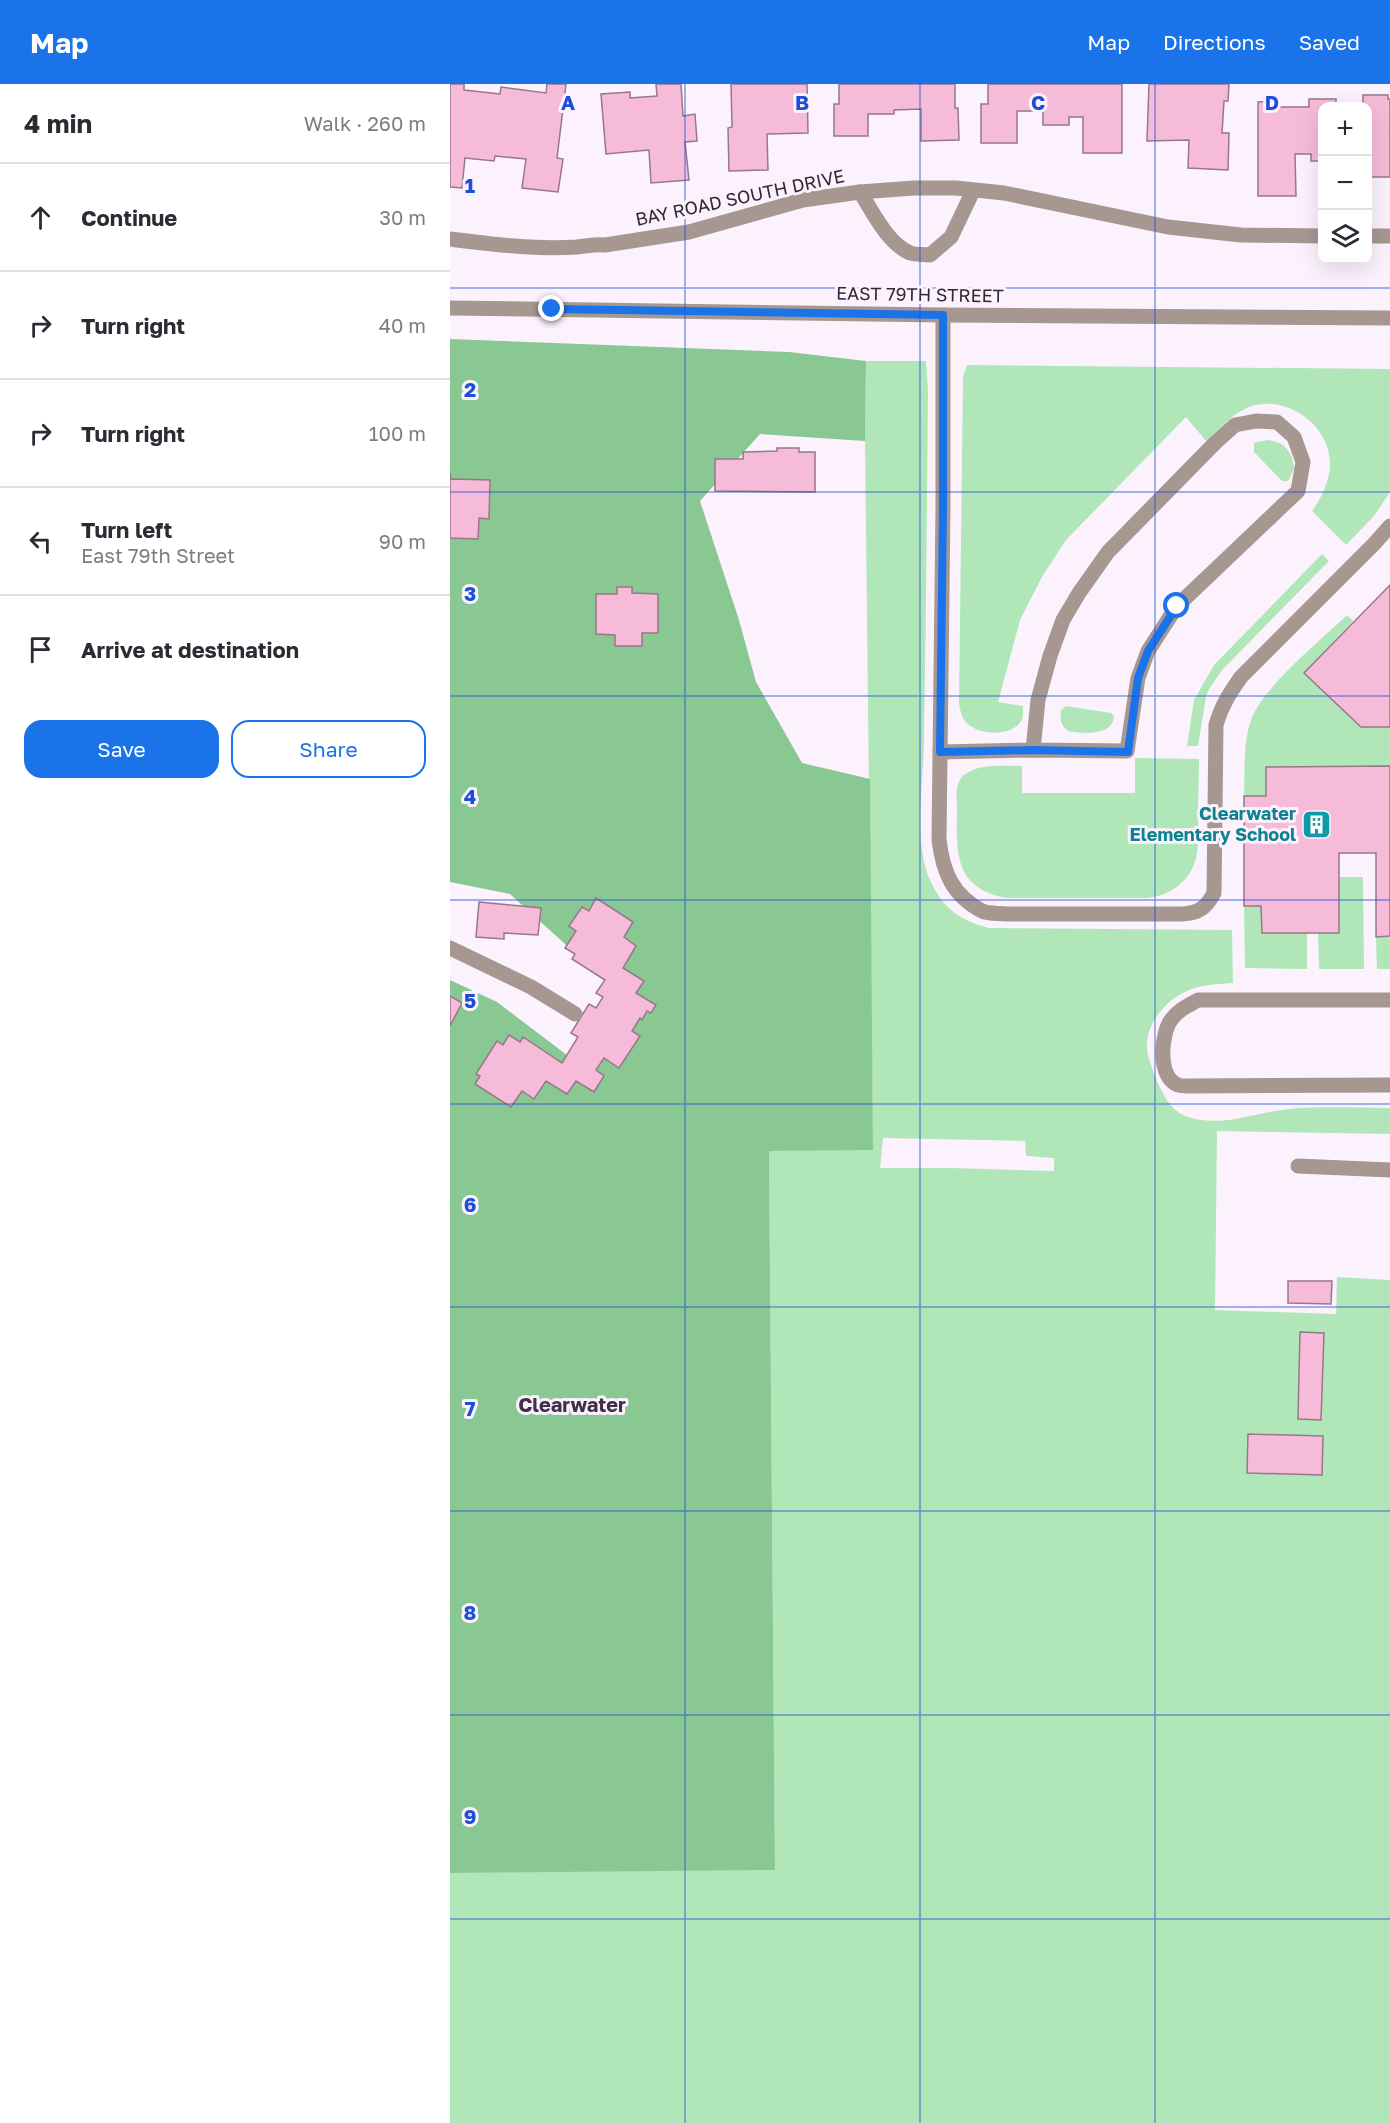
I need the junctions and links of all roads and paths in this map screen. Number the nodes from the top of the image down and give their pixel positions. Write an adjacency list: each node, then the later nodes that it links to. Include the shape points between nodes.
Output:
1 (973, 191): 2 (street, BAY ROAD SOUTH DRIVE, via 914,188); 2 (street, via 951,237 930,255 902,247 886,231); 3 (street, BAY ROAD SOUTH DRIVE, via 1014,195 1168,227 1241,235)
2 (860, 192): 6 (street, BAY ROAD SOUTH DRIVE, via 803,200 689,231 606,245 506,246)
3 (1318, 236)
4 (1372, 236): 5 (street)
5 (1390, 236)
6 (450, 239)
7 (450, 308): 8 (street, EAST 79TH STREET)
8 (943, 315): 9 (street, EAST 79TH STREET); 12 (street)
9 (1390, 318)
10 (1390, 526): 12 (street, via 1241,677 1226,697 1216,725 1214,893 1203,909 1182,914 984,912 951,885 942,863 938,816)
11 (1034, 750): 11 (street, via 1128,752 1138,678 1148,651 1165,624 1177,606 1298,491 1303,462 1294,436 1277,422 1235,425 1108,552 1063,620 1038,700); 12 (street)
12 (940, 752)
13 (450, 948): 15 (street, via 531,987)
14 (1390, 1000): 16 (street, via 1198,1000 1181,1008 1171,1020 1162,1052 1173,1082 1187,1086)
15 (575, 1014)
16 (1390, 1085)
17 (1298, 1166): 18 (street)
18 (1390, 1170)

